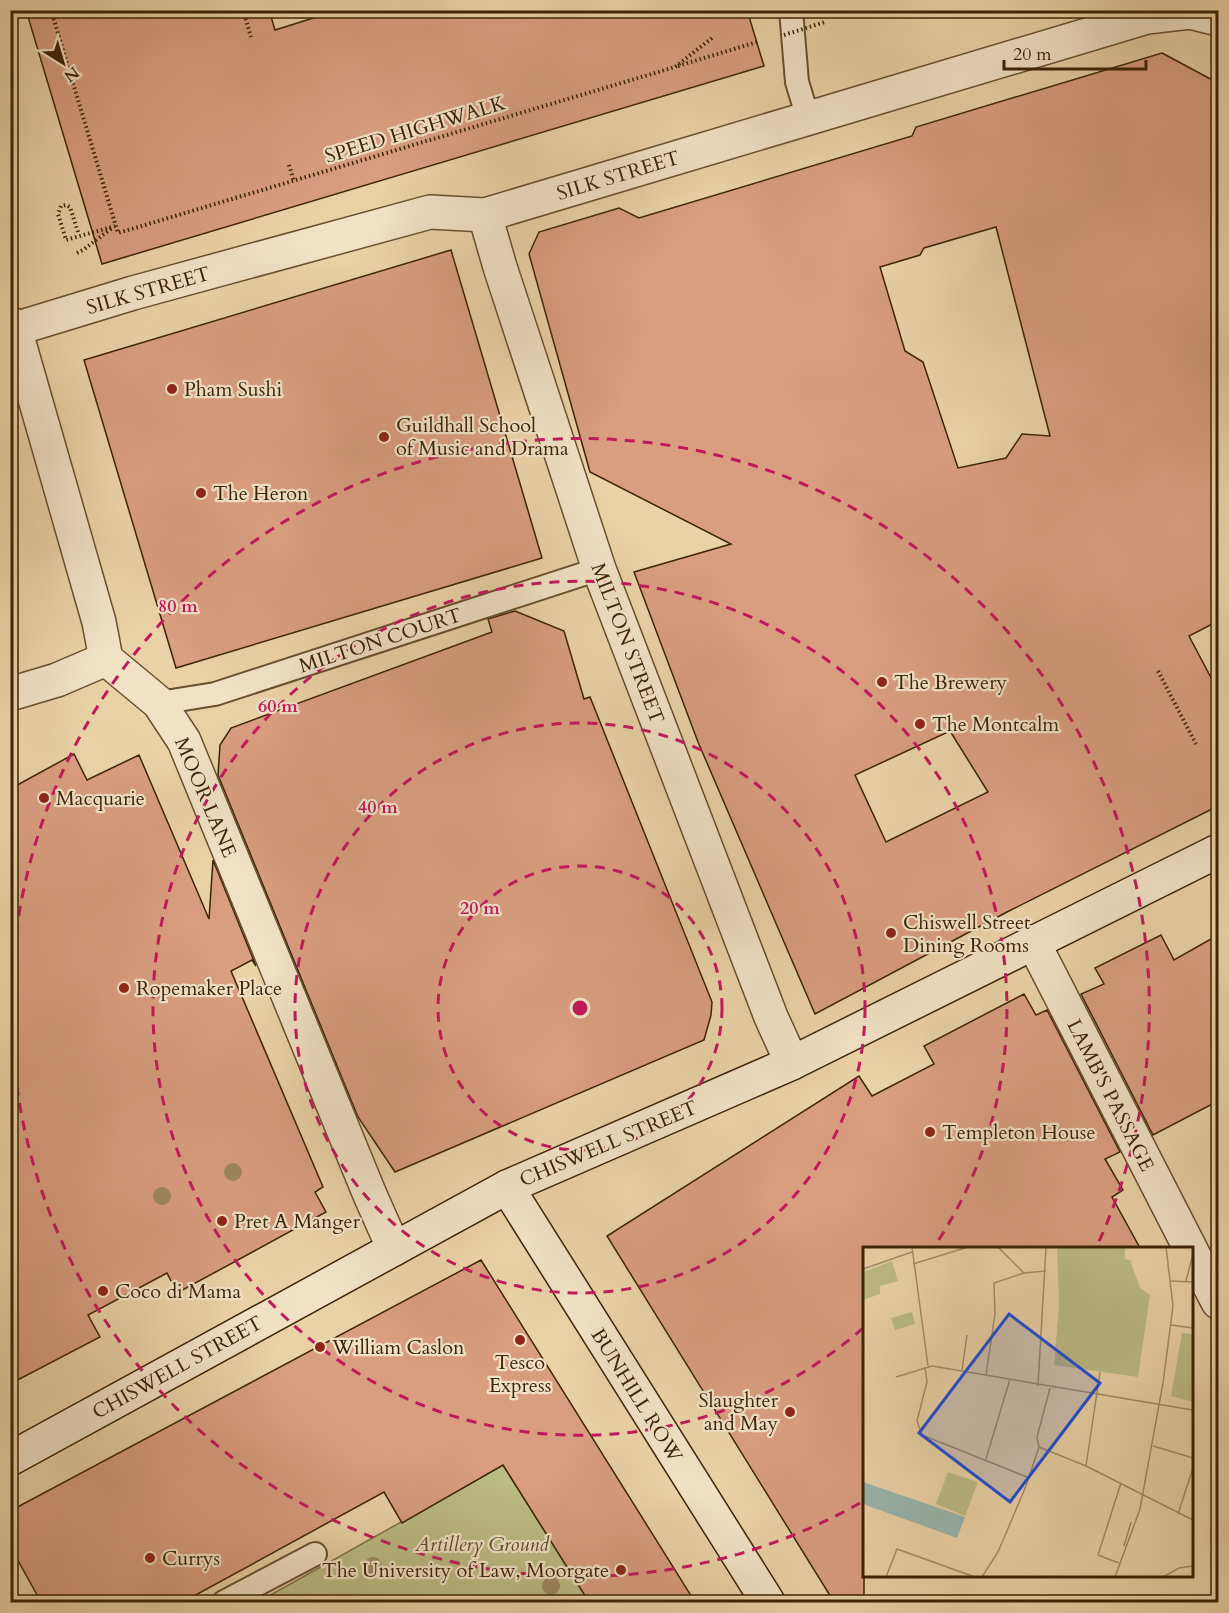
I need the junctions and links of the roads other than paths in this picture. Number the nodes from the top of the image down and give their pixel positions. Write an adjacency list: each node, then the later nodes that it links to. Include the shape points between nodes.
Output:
1 (791, 10): 3 (lane, via 797,82)
2 (1199, 14): 3 (street, SILK STREET, via 1147,17)
3 (808, 118): 4 (street, SILK STREET)
4 (485, 215): 5 (street, SILK STREET, via 430,212); 6 (street, MILTON STREET)
5 (13, 326): 7 (street, via 99,622)
6 (598, 569): 9 (lane, MILTON COURT, via 215,694); 12 (street, MILTON STREET)
7 (106, 659): 8 (street); 9 (street, MOOR LANE)
8 (10, 694)
9 (159, 703): 15 (street, MOOR LANE, via 184,741)
10 (1218, 851): 11 (street, CHISWELL STREET)
11 (1033, 942): 12 (street, CHISWELL STREET); 14 (street, LAMB'S PASSAGE)
12 (792, 1063): 13 (street, CHISWELL STREET)
13 (507, 1187): 15 (street, CHISWELL STREET); 21 (street, BUNHILL ROW)
14 (1189, 1247)
15 (394, 1249): 18 (street, CHISWELL STREET)
16 (1193, 1254): 17 (street, LAMB'S PASSAGE)
17 (1218, 1302)
18 (10, 1459)
19 (315, 1554): 20 (lane)
20 (224, 1602)
21 (768, 1602)

